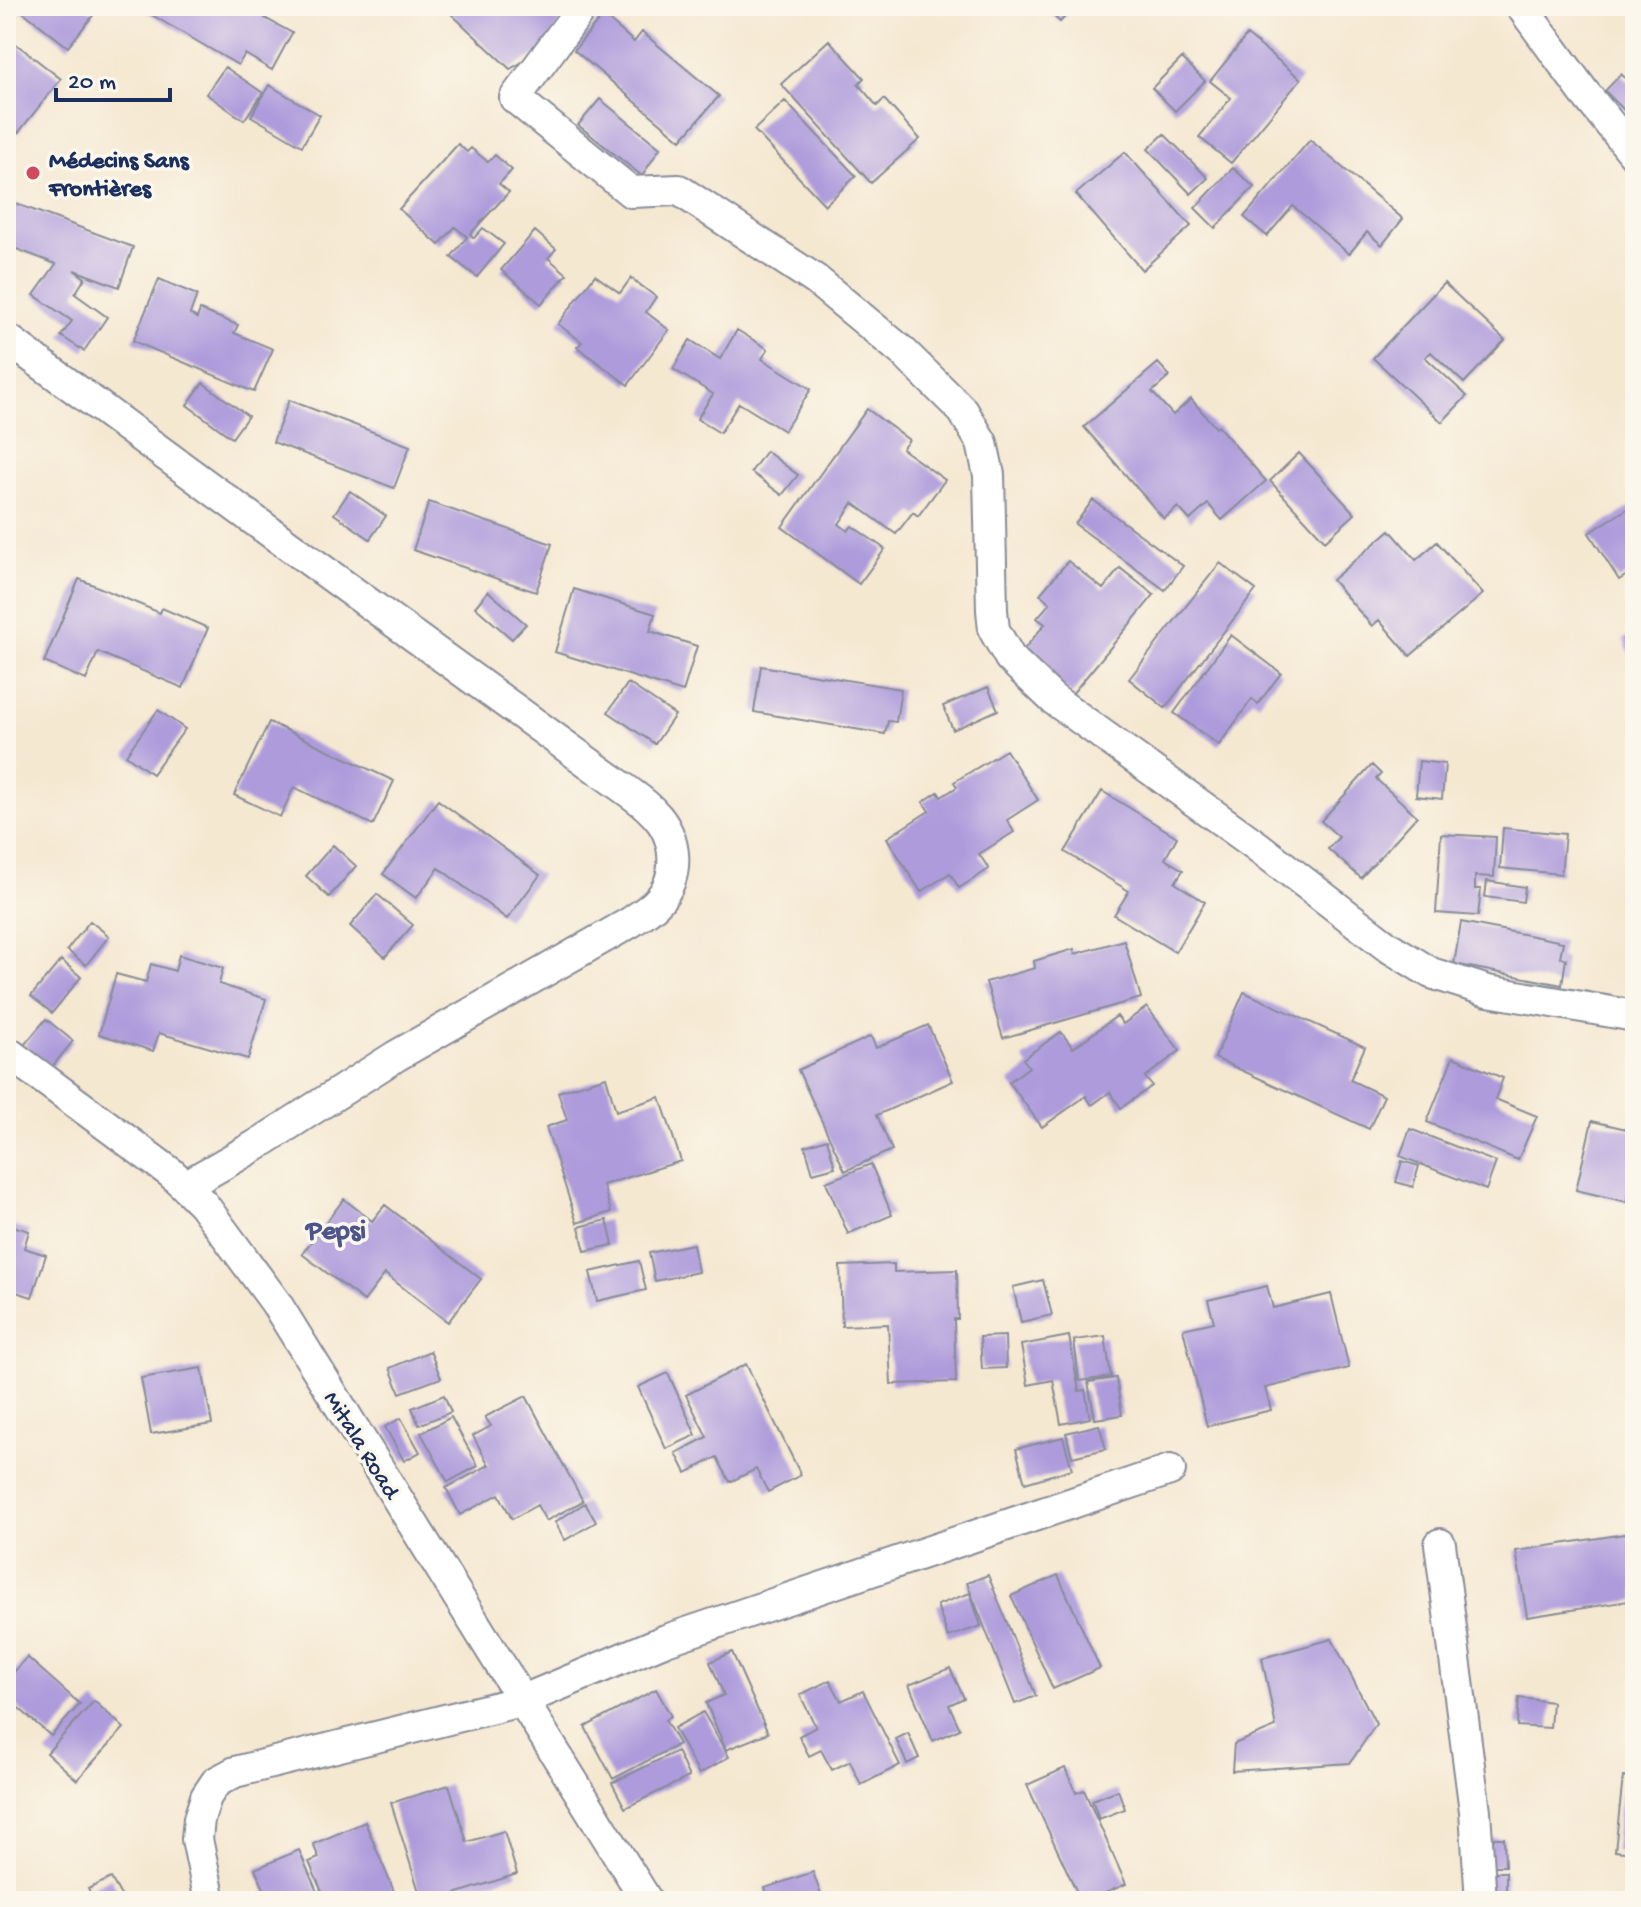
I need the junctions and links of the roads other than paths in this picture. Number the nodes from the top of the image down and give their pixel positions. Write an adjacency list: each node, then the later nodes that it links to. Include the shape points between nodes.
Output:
1 (583, 6): 5 (street, via 515,98 631,192 679,190 816,280 903,352 963,411 982,443 989,475 994,630 1010,658 1053,699 1431,973 1488,991)
2 (1521, 6): 3 (street)
3 (1635, 155)
4 (6, 338): 7 (street, via 629,792 655,813 674,855 671,880 658,902 631,922 396,1056)
5 (1635, 1016)
6 (6, 1051): 7 (street, Mitala Road)
7 (185, 1186): 10 (street, Mitala Road, via 276,1303)
8 (1170, 1470): 10 (street, via 666,1640)
9 (1440, 1544): 13 (street, via 1475,1811)
10 (521, 1701): 11 (street, via 235,1772 216,1782 206,1797 197,1839); 12 (street, Mitala Road)
11 (210, 1901)
12 (647, 1901)
13 (1481, 1901)

